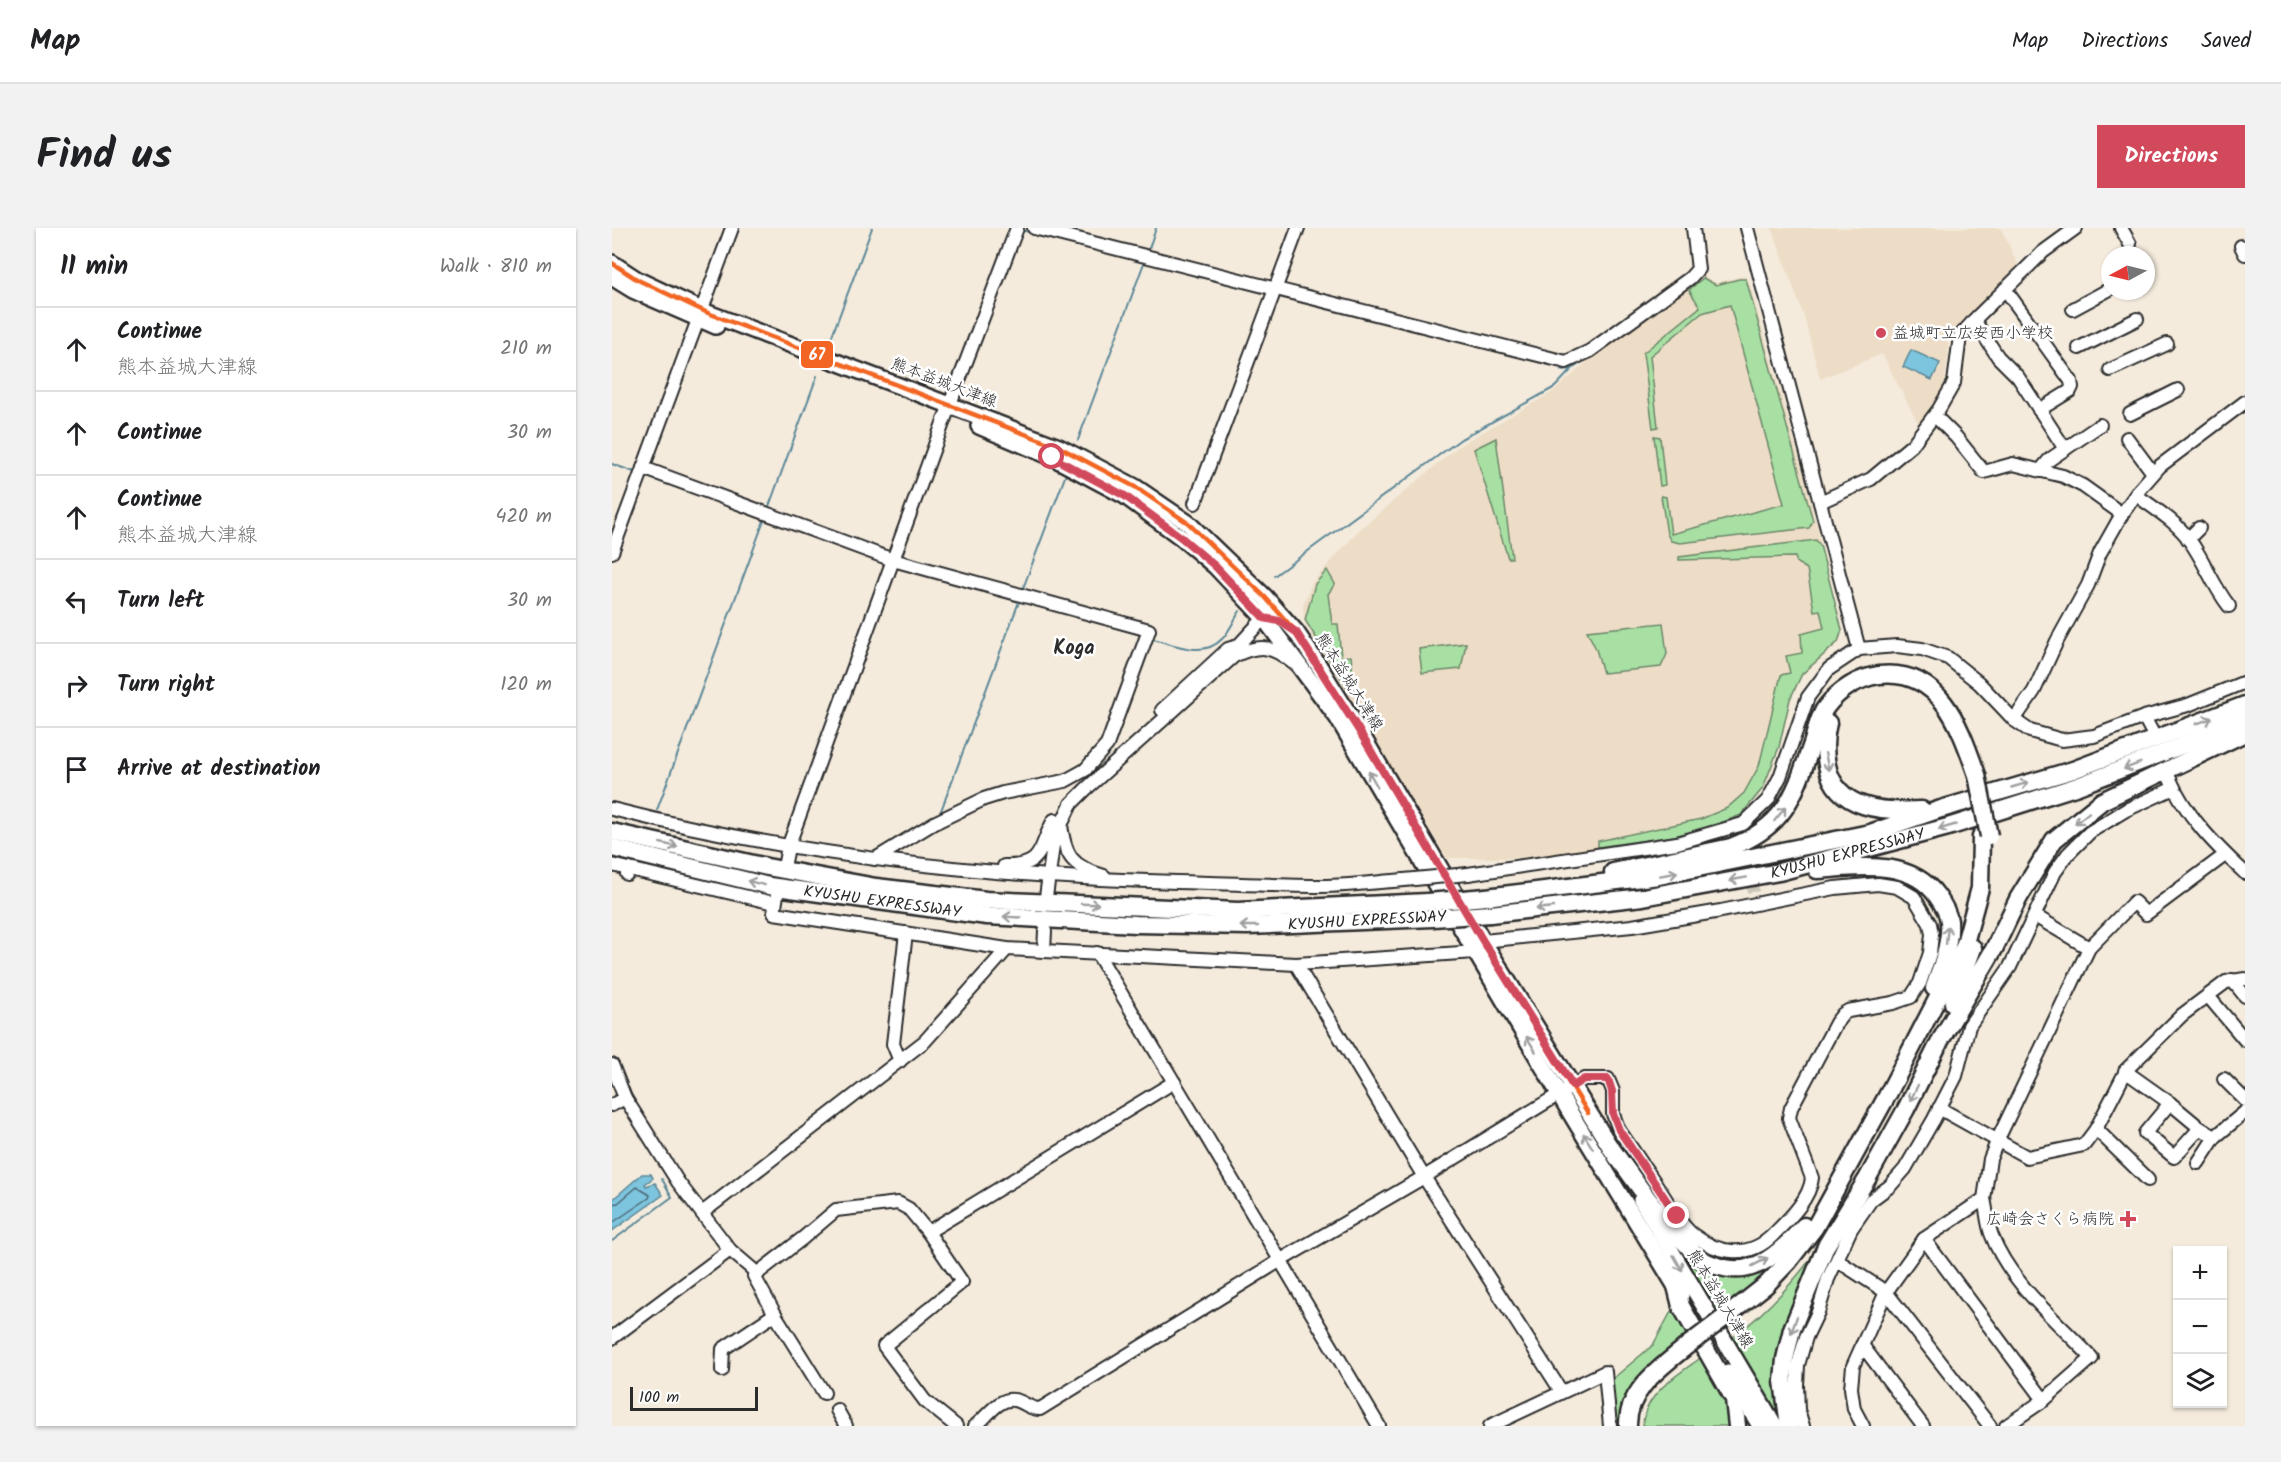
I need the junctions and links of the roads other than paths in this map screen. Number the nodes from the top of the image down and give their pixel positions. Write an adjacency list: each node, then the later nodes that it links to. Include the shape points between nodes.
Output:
1 (732, 228): 16 (street)
2 (1017, 228): 24 (street)
3 (1034, 228): 12 (street)
4 (1298, 228): 12 (street)
5 (1694, 228): 12 (street, via 1698,269 1690,278 1590,351 1566,362)
6 (1748, 228): 35 (street)
7 (2076, 228): 13 (street, via 2043,252)
8 (2121, 228): 9 (street)
9 (2130, 244)
10 (612, 263): 16 (main road, 熊本益城大津線)
11 (612, 277): 16 (main road, 熊本益城大津線, via 633,290)
12 (1275, 289): 36 (street)
13 (2005, 289): 18 (street); 25 (street, via 2071,381 2070,391)
14 (2101, 294): 15 (street)
15 (2073, 309)
16 (699, 315): 24 (main road, 熊本益城大津線, via 815,362); 31 (street)
17 (2137, 319): 20 (street)
18 (1974, 320): 25 (street); 27 (street, via 1960,336 1954,383)
19 (2167, 344): 21 (street)
20 (2079, 348)
21 (2110, 370)
22 (2178, 390): 26 (street)
23 (2245, 402): 33 (street)
24 (948, 409): 41 (street); 42 (main road, 熊本益城大津線, via 1059,447 1135,487 1188,524); 44 (main road, 熊本益城大津線, via 1125,496 1215,566)
25 (2039, 410): 30 (street)
26 (2130, 414)
27 (1935, 416): 32 (street, via 1984,472 2013,464); 35 (street, via 1912,445 1871,479)
28 (2100, 425): 30 (street)
29 (2127, 438): 33 (street)
30 (2065, 449): 32 (street)
31 (643, 468): 40 (street); 41 (street)
32 (2040, 471): 37 (street, via 2083,486)
33 (2153, 473): 34 (street)
34 (2136, 495): 37 (street); 39 (street)
35 (1820, 502): 46 (street)
36 (1195, 503)
37 (2122, 514): 52 (street, via 2034,691)
38 (2199, 528): 39 (street)
39 (2188, 539): 43 (street)
40 (612, 552)
41 (892, 560): 62 (street); 65 (street, via 1149,630 1107,745 1085,770 1065,781 984,799)
42 (1265, 597): 44 (street); 45 (main road, 熊本益城大津線)
43 (2229, 606)
44 (1264, 618): 45 (street, via 1279,621); 47 (street); 50 (main road, 熊本益城大津線)
45 (1296, 632): 79 (main road, 熊本益城大津線, via 1358,729)
46 (1859, 648): 52 (street, via 1914,648 1948,658 1979,683); 72 (street, bridge, via 1829,669 1808,697 1780,777 1744,830 1468,874 1404,880 1324,886)
47 (1236, 651): 50 (street, via 1276,650 1293,663 1324,707); 59 (street, via 1228,650 1085,780)
48 (2245, 682): 51 (street, via 2188,705)
49 (2245, 705): 58 (highway, KYUSHU EXPRESSWAY, one-way to 49, via 2073,770)
50 (1337, 717): 79 (main road, 熊本益城大津線, one-way to 50)
51 (2144, 717): 52 (street, via 2094,736 2062,740 2030,731); 54 (street)
52 (2014, 720)
53 (2245, 721): 69 (highway, KYUSHU EXPRESSWAY, one-way to 69, via 2078,786 1948,827)
54 (2152, 732)
55 (2245, 733): 90 (highway, one-way to 90, via 2102,801 2054,840)
56 (1973, 775): 58 (highway, one-way to 58, via 1951,728 1920,693 1883,683 1856,692 1839,705 1829,720 1824,747 1832,781 1842,795 1878,810); 61 (highway, bridge); 74 (highway, one-way to 56, via 1748,840 1784,810 1797,787 1824,709 1842,690 1872,676 1895,673 1917,678 1932,689 1962,733)
57 (612, 809): 62 (street)
58 (1941, 809): 74 (highway, KYUSHU EXPRESSWAY, one-way to 58, via 1719,865 1870,833)
59 (1057, 824): 68 (street, via 1039,855 1023,865); 71 (street); 72 (street, via 1071,859 1078,866)
60 (612, 832): 75 (highway, KYUSHU EXPRESSWAY, one-way to 75, via 767,867 976,899 1238,911)
61 (1985, 836): 88 (highway, via 1980,888 1964,947); 90 (highway, via 1988,888 1981,925)
62 (788, 847): 65 (street); 66 (street)
63 (612, 848): 75 (highway, KYUSHU EXPRESSWAY, one-way to 63, via 1248,927 987,916 769,886)
64 (2225, 855): 70 (street); 76 (street, via 2197,824 2172,783 2082,838 2055,872); 81 (street, via 2146,914 2134,902)
65 (876, 859): 68 (street)
66 (785, 862)
67 (612, 865): 78 (street, via 628,872 775,899 774,913)
68 (952, 867): 71 (street)
69 (1779, 872): 74 (highway, KYUSHU EXPRESSWAY, one-way to 74, via 1642,897); 88 (highway, one-way to 69, via 1948,941 1949,920 1930,887 1887,867)
70 (2245, 873)
71 (1047, 877): 72 (street); 73 (street)
72 (1121, 881)
73 (1046, 897)
74 (1488, 905): 75 (highway, KYUSHU EXPRESSWAY, bridge)
75 (1431, 910)
76 (2035, 916): 81 (street); 101 (street, via 2010,967 1969,1026 1956,1076)
77 (1045, 931): 82 (street)
78 (906, 933): 80 (street); 91 (street, via 893,1044)
79 (1480, 946): 84 (street); 96 (main road, 熊本益城大津線); 96 (street, via 1632,926 1754,898 1860,885 1897,887 1914,897 1926,914 1932,934 1930,952 1911,997 1843,1014 1791,1108 1789,1118 1812,1178 1811,1187 1794,1213 1759,1246 1738,1252 1716,1248 1685,1227 1619,1130 1608,1079 1584,1079)
80 (1006, 948): 82 (street); 91 (street, via 925,1041)
81 (2089, 948): 106 (street)
82 (1044, 951): 83 (street)
83 (1097, 953): 84 (street); 95 (street)
84 (1296, 964): 110 (street)
85 (2239, 979): 86 (street); 87 (street)
86 (2208, 996): 89 (street); 93 (street, via 2182,1015)
87 (2245, 996)
88 (1919, 1032): 109 (highway)
89 (2245, 1040)
90 (1940, 1041): 111 (highway, one-way to 111)
91 (900, 1061): 114 (street)
92 (612, 1065): 97 (street)
93 (2125, 1071): 99 (street); 104 (street)
94 (2224, 1079): 98 (street)
95 (1174, 1082): 115 (street); 118 (street)
96 (1566, 1090): 107 (main road, 熊本益城大津線); 110 (street); 121 (main road, 熊本益城大津線, one-way to 96)
97 (625, 1098): 100 (street); 114 (street)
98 (2245, 1100)
99 (2170, 1103): 103 (street); 103 (street, via 2145,1133 2174,1157)
100 (612, 1104)
101 (1939, 1108): 106 (street); 119 (street, via 1905,1169 1862,1211)
102 (2245, 1112): 105 (street)
103 (2200, 1128): 105 (street)
104 (2096, 1129): 106 (street, via 2085,1145 2027,1157); 112 (street)
105 (2215, 1137): 108 (street)
106 (1998, 1139): 113 (street, via 1990,1159)
107 (1611, 1148): 109 (highway, one-way to 109, via 1668,1225 1699,1258 1736,1269 1753,1267 1786,1245); 143 (main road, 熊本益城大津線, one-way to 143)
108 (2198, 1163)
109 (1848, 1168): 124 (highway, via 1815,1227 1788,1262)
110 (1424, 1177): 118 (street); 129 (street)
111 (1867, 1179): 124 (highway, via 1780,1283); 144 (highway, one-way to 144, via 1826,1246 1792,1329 1783,1381)
112 (2148, 1180)
113 (1984, 1199): 116 (street); 131 (street, via 1990,1233 2002,1257 2026,1289 2092,1358)
114 (702, 1213): 117 (street)
115 (928, 1232): 120 (street, via 909,1209 898,1203 836,1210); 134 (street, via 962,1282 884,1346 926,1401)
116 (1924, 1239): 122 (street); 131 (street)
117 (730, 1250): 120 (street); 125 (street)
118 (1281, 1260): 135 (street, via 1040,1409 1004,1400); 136 (street)
119 (1838, 1261): 122 (street); 145 (street, via 1798,1365 1798,1410)
120 (758, 1274): 123 (street, via 754,1276)
121 (1676, 1286): 141 (highway, via 1681,1306 1734,1399); 142 (main road, 熊本益城大津線)
122 (1886, 1292): 126 (street); 148 (street)
123 (775, 1314): 128 (street, via 723,1349); 130 (street)
124 (1730, 1321): 127 (highway, bridge)
125 (612, 1338)
126 (1862, 1345): 146 (street, via 1853,1366 1851,1388 1854,1409); 147 (street)
127 (1691, 1350): 139 (highway, via 1653,1374 1636,1394 1629,1408); 140 (highway, via 1640,1401)
128 (722, 1370)
129 (1561, 1391): 137 (street); 138 (street, via 1605,1372)
130 (824, 1393)
131 (2044, 1400): 149 (street)
132 (837, 1410): 133 (street)
133 (846, 1426)
134 (956, 1426)
135 (975, 1426)
136 (1379, 1426)
137 (1490, 1426)
138 (1610, 1426)
139 (1628, 1426)
140 (1636, 1426)
141 (1737, 1426)
142 (1760, 1426)
143 (1775, 1426)
144 (1789, 1426)
145 (1803, 1426)
146 (1863, 1426)
147 (1923, 1426)
148 (1990, 1426)
149 (2006, 1426)

